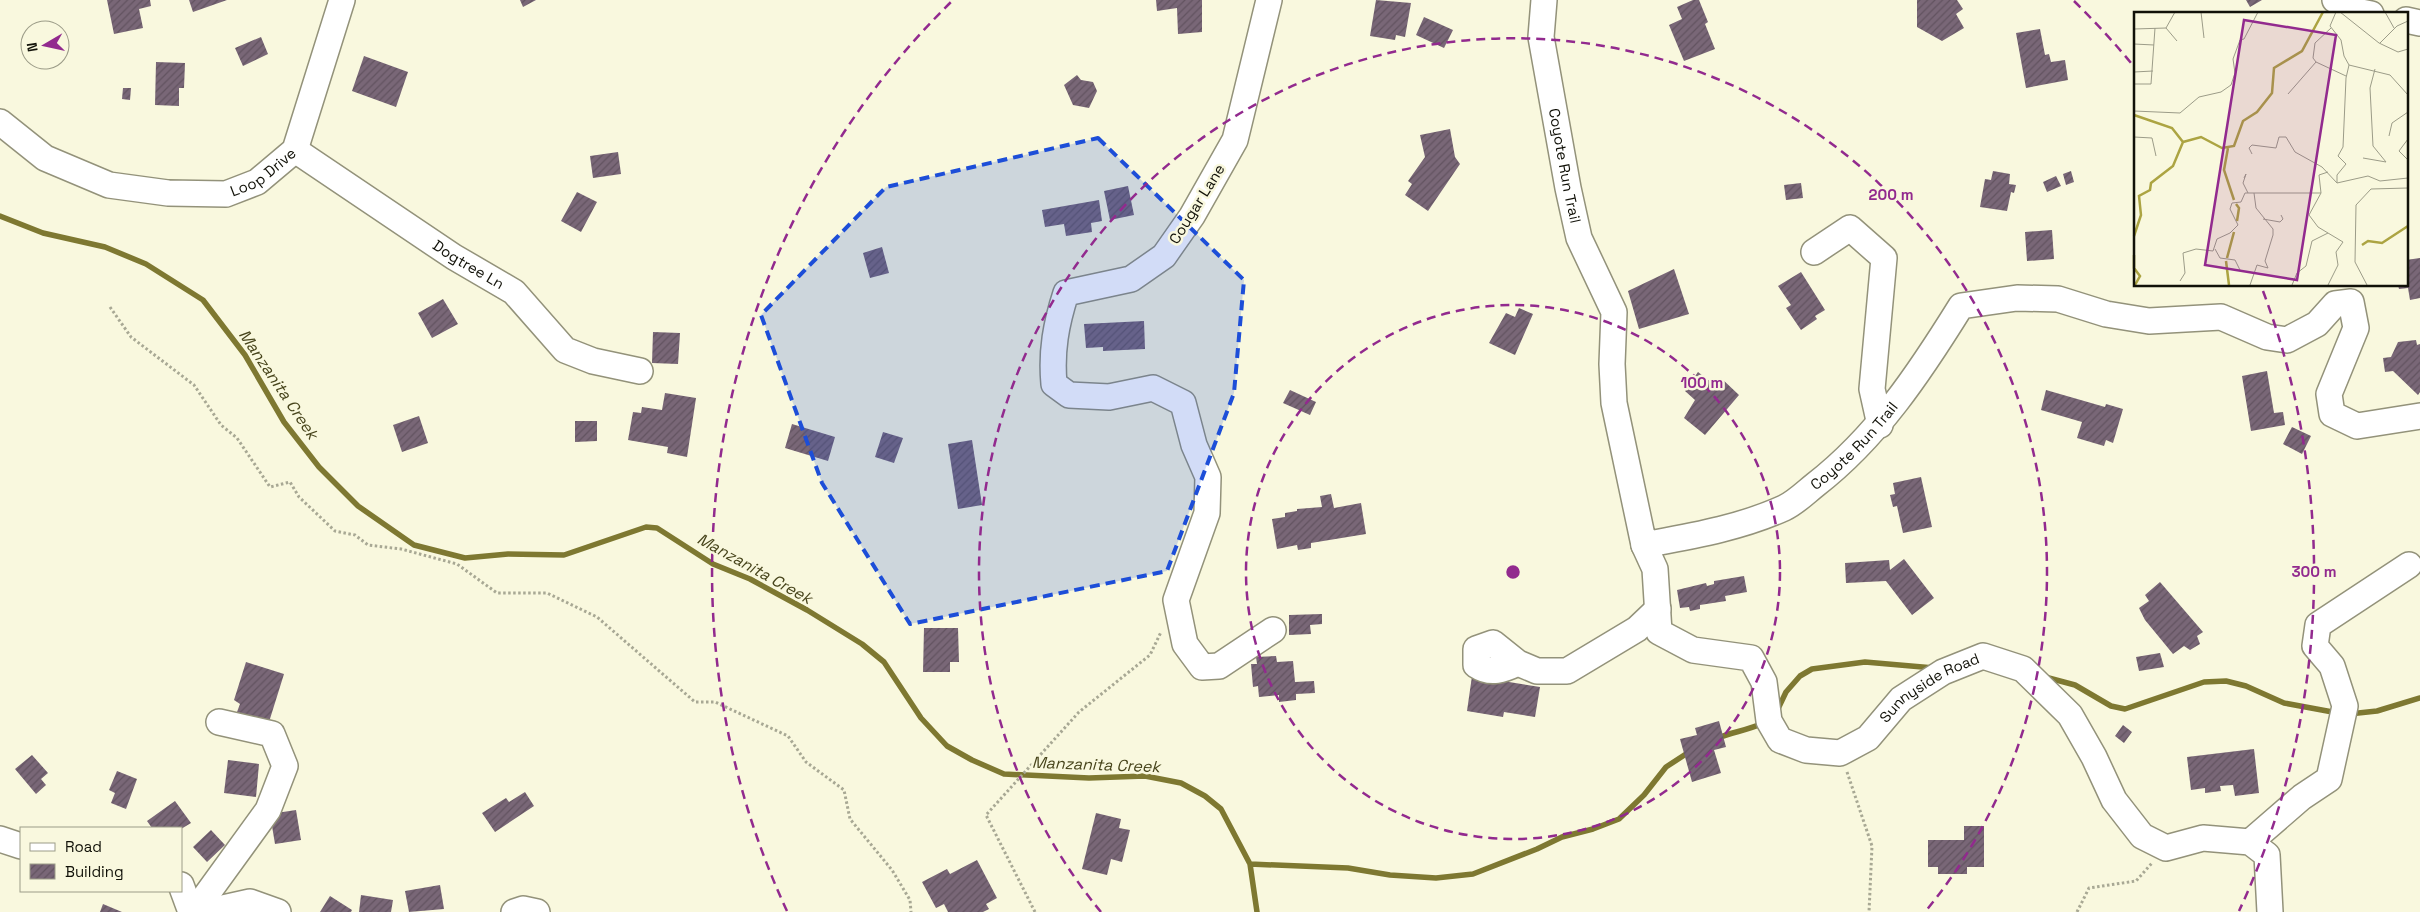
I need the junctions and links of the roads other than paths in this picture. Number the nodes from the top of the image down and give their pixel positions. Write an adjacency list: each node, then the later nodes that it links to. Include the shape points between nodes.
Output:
1 (342, 0): 7 (street, Loop Drive)
2 (1269, 0): 15 (street, Cougar Lane, via 1235,140 1192,216 1164,256 1131,279 1066,293 1057,321 1052,357 1054,384 1069,395 1109,397 1153,388 1183,402 1194,445 1208,477 1207,513 1176,600 1185,644 1202,666 1219,666)
3 (1544, 0): 12 (street, Coyote Run Trail, via 1541,37 1577,229 1614,312 1614,403)
4 (2335, 0): 5 (street, via 2351,10)
5 (2362, 12)
6 (0, 122): 7 (street, Loop Drive, via 45,158 109,184 168,193 226,194 257,182)
7 (295, 150): 9 (street, Dogtree Ln, via 454,257 514,292 565,350 593,361)
8 (1814, 252): 11 (street, via 1850,228 1884,258 1872,389)
9 (640, 371)
10 (2420, 416): 11 (street, Coyote Run Trail, via 2357,426 2332,414 2329,394 2356,328 2351,302 2335,304 2317,324 2287,340 2267,336 2222,317 2149,321 2106,314 2058,299 2017,298 1961,306)
11 (1880, 424): 12 (street, Coyote Run Trail, via 1839,467 1786,508 1724,530)
12 (1644, 545): 14 (street, via 1655,569)
13 (2409, 565): 19 (street, via 2318,626 2315,646 2332,666 2345,706 2329,779 2302,797)
14 (1658, 610): 16 (street, via 1636,630 1567,671 1537,670); 19 (street, Sunnyside Road, via 1659,632 1693,650 1751,658 1764,682 1769,721 1780,740 1806,750 1840,753 1868,738 1901,699 1943,672 1983,656 2023,669 2070,715 2114,800 2142,836 2166,848 2203,838)
15 (1273, 630)
16 (1518, 663)
17 (220, 722): 22 (street, via 272,734 285,766 268,810)
18 (0, 839): 20 (street)
19 (2250, 842): 27 (street, via 2267,856)
20 (20, 846)
21 (182, 887): 22 (street)
22 (192, 912)
23 (205, 912): 24 (street, via 250,902)
24 (278, 912)
25 (514, 912): 26 (street, via 524,909)
26 (537, 912)
27 (2270, 912)

